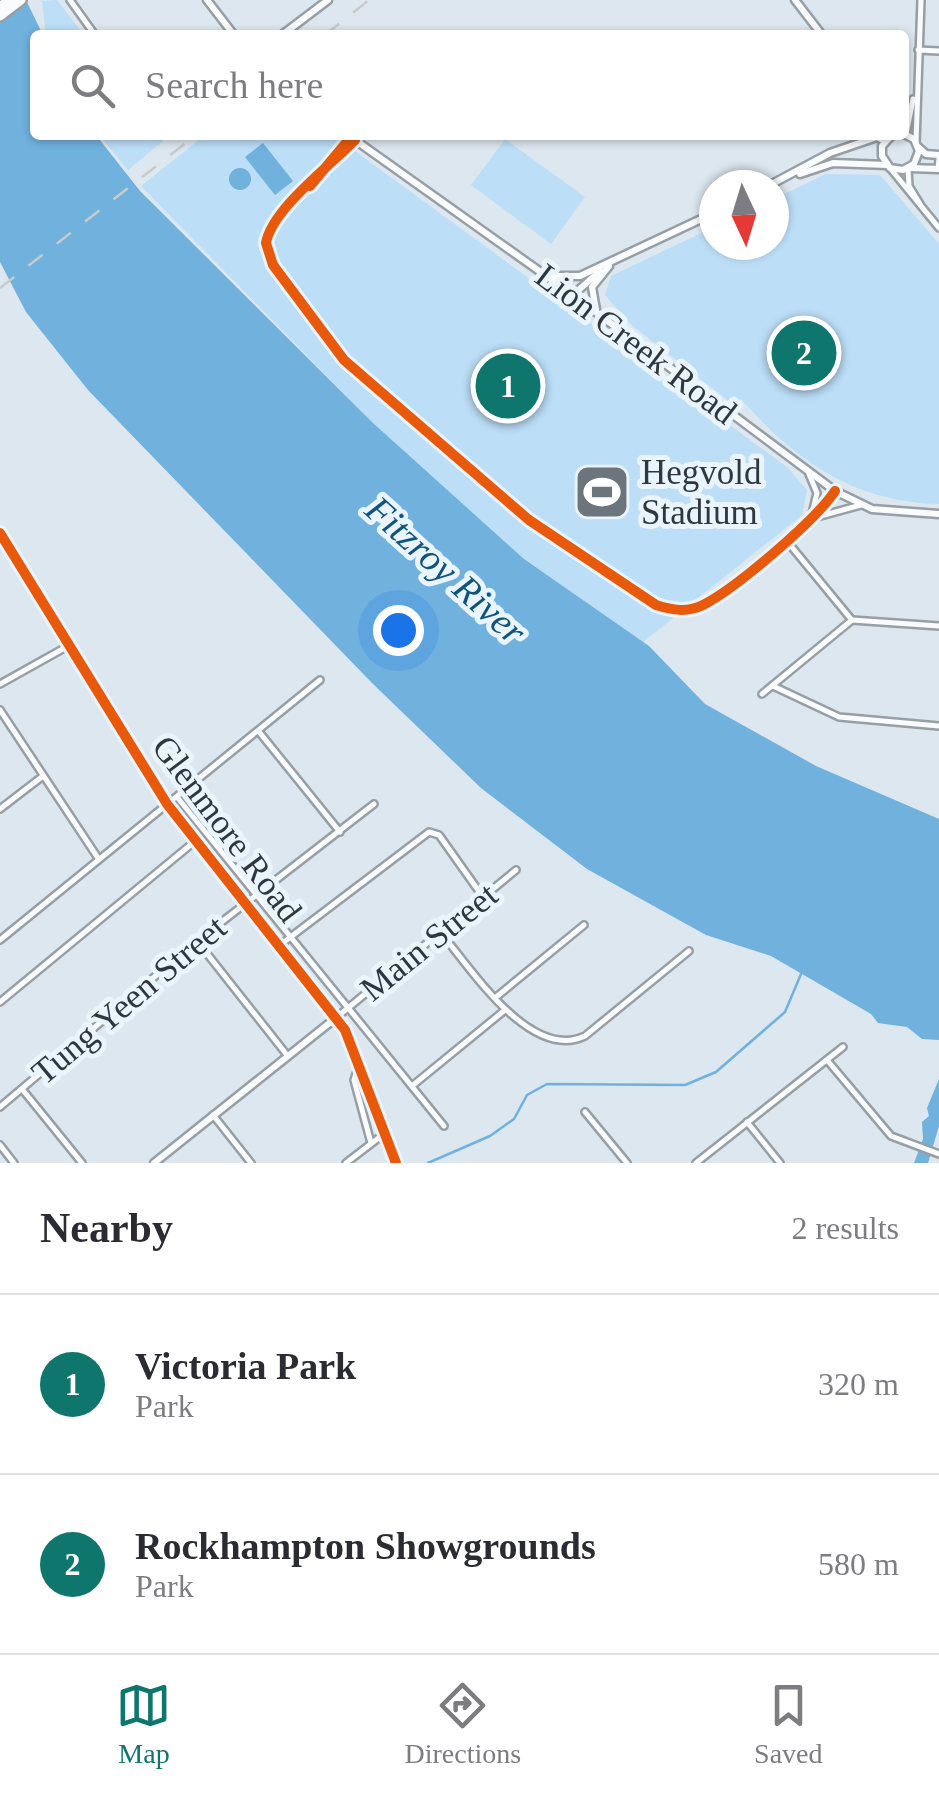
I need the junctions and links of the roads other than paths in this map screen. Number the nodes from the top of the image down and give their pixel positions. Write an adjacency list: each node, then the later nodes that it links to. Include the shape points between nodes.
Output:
1 (9, 0): 8 (highway)
2 (21, 0): 9 (highway)
3 (70, 0): 10 (street)
4 (207, 0): 11 (street)
5 (328, 0): 12 (street)
6 (794, 0): 13 (street)
7 (921, 0): 14 (street)
8 (0, 7)
9 (0, 16)
10 (91, 30)
11 (230, 30)
12 (289, 30)
13 (818, 30)
14 (918, 50): 15 (street); 16 (street)
15 (939, 51)
16 (916, 91): 17 (street); 24 (street)
17 (909, 118)
18 (909, 138): 24 (street)
19 (348, 140): 45 (street, via 272,223 266,251 341,356 533,522 656,605 690,609 709,601)
20 (355, 140): 36 (street, Lion Creek Road)
21 (857, 140): 25 (street)
22 (872, 140): 25 (street)
23 (886, 140): 27 (street, via 881,151)
24 (917, 145): 26 (street); 28 (street)
25 (830, 153): 30 (street)
26 (939, 157): 29 (street)
27 (888, 167): 28 (street); 31 (street, via 832,163); 32 (street)
28 (909, 168): 29 (street); 32 (street, via 909,186)
29 (939, 169)
30 (789, 176)
31 (789, 179)
32 (921, 207): 34 (street)
33 (699, 220): 35 (street)
34 (939, 228)
35 (614, 261): 36 (street, via 575,278); 37 (street); 38 (street, via 590,292)
36 (544, 275): 37 (street, Lion Creek Road)
37 (573, 295): 38 (street, Lion Creek Road)
38 (599, 315): 39 (street, Lion Creek Road)
39 (808, 474): 40 (street, Lion Creek Road); 43 (street, via 817,493)
40 (834, 491): 41 (street, Lion Creek Road); 43 (street)
41 (861, 506): 42 (street, Lion Creek Road); 43 (street)
42 (939, 514)
43 (810, 521): 45 (street)
44 (0, 533): 48 (street, Glenmore Road)
45 (786, 540): 46 (street)
46 (852, 620): 47 (street); 51 (street)
47 (939, 626)
48 (68, 646): 50 (street); 58 (street, Glenmore Road)
49 (320, 680): 55 (street)
50 (0, 684)
51 (773, 686): 52 (street); 54 (street, via 839,717)
52 (762, 694)
53 (0, 710): 56 (street)
54 (939, 726)
55 (260, 732): 57 (street); 61 (street)
56 (43, 776): 60 (street); 63 (street)
57 (177, 796): 58 (street); 65 (street)
58 (167, 804): 62 (street, Glenmore Road); 63 (street)
59 (374, 804): 61 (street, Tung Yeen Street)
60 (0, 810)
61 (340, 832): 65 (street, Tung Yeen Street)
62 (194, 842): 67 (street, Glenmore Road); 76 (street)
63 (99, 859): 71 (street)
64 (516, 870): 66 (street, Main Street)
65 (260, 896): 67 (street, Tung Yeen Street); 70 (street)
66 (483, 897): 69 (street, Main Street); 70 (street, via 438,835 429,832)
67 (244, 904): 72 (street, Tung Yeen Street); 73 (street, Glenmore Road)
68 (584, 925): 75 (street)
69 (441, 932): 75 (street); 77 (street, Main Street)
70 (292, 937): 73 (street); 77 (street)
71 (0, 940)
72 (196, 942): 81 (street); 85 (street, Tung Yeen Street)
73 (280, 946): 79 (street, Glenmore Road)
74 (688, 950): 78 (street, via 577,1039 525,1027)
75 (495, 998): 78 (street)
76 (0, 1002)
77 (348, 1008): 79 (street, Main Street); 84 (street)
78 (505, 1010): 84 (street)
79 (336, 1018): 81 (street, Main Street); 83 (street, Glenmore Road)
80 (843, 1047): 82 (street)
81 (287, 1055): 88 (street, Main Street)
82 (827, 1060): 89 (street); 94 (street, via 885,1130)
83 (358, 1065): 91 (street, Glenmore Road); 92 (street, via 354,1080)
84 (412, 1086): 90 (street)
85 (22, 1088): 86 (street, Tung Yeen Street); 96 (street)
86 (0, 1107)
87 (585, 1112): 101 (street)
88 (213, 1115): 97 (street, Main Street); 98 (street)
89 (747, 1122): 102 (street); 103 (street)
90 (444, 1126)
91 (384, 1134): 92 (street); 100 (street, Glenmore Road)
92 (371, 1143): 99 (street)
93 (0, 1145): 95 (street)
94 (939, 1154)
95 (14, 1163)
96 (82, 1163)
97 (154, 1163)
98 (251, 1163)
99 (346, 1163)
100 (396, 1163)
101 (627, 1163)
102 (696, 1163)
103 (780, 1163)

